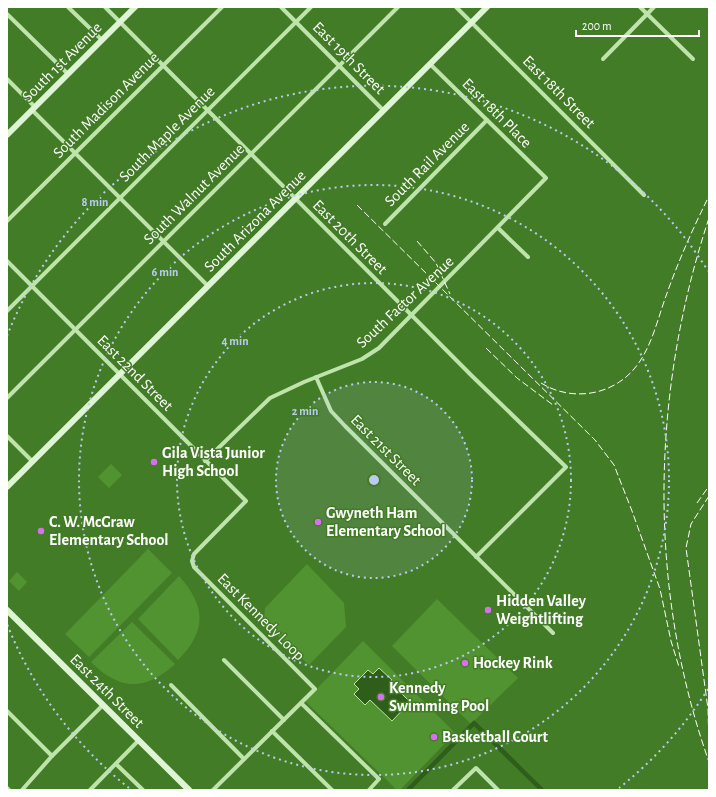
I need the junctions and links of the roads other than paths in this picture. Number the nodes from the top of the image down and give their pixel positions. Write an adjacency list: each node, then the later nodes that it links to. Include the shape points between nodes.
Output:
1 (68, 7): 17 (street)
2 (105, 7): 14 (street, East 20th Street)
3 (135, 7): 14 (street, South 1st Avenue)
4 (222, 7): 21 (street, South Madison Avenue)
5 (281, 7): 15 (street, East 19th Street)
6 (310, 7): 15 (street, South Maple Avenue)
7 (398, 7): 22 (street, South Walnut Avenue)
8 (456, 7): 16 (street, East 18th Street)
9 (487, 7): 16 (street, South Arizona Avenue)
10 (640, 7): 13 (street)
11 (654, 7): 13 (street)
12 (7, 14): 23 (street)
13 (647, 14): 18 (street); 19 (street)
14 (120, 22): 17 (street, South 1st Avenue); 21 (street, East 20th Street)
15 (296, 22): 22 (street, East 19th Street); 26 (street, South Maple Avenue)
16 (471, 22): 20 (street, South Arizona Avenue); 33 (street, East 18th Street)
17 (102, 40): 23 (street, South 1st Avenue)
18 (603, 59)
19 (692, 59)
20 (430, 64): 27 (street, South Arizona Avenue); 28 (street, East 18th Place)
21 (163, 66): 26 (street, East 20th Street); 30 (street, South Madison Avenue)
22 (339, 66): 27 (street, East 19th Street); 31 (street, South Walnut Avenue)
23 (68, 74): 25 (street, South 1st Avenue)
24 (7, 78): 25 (street)
25 (34, 108): 29 (street, South 1st Avenue); 30 (street)
26 (207, 110): 31 (street, East 20th Street); 34 (street, South Maple Avenue)
27 (383, 110): 35 (street, South Arizona Avenue)
28 (487, 120): 32 (street, East 18th Place); 37 (street, South Rail Avenue)
29 (7, 135)
30 (75, 153): 34 (street); 36 (street, South Madison Avenue)
31 (251, 154): 35 (street, East 20th Street); 39 (street, South Walnut Avenue)
32 (546, 178): 38 (street, South Factor Avenue)
33 (644, 195)
34 (120, 198): 39 (street); 42 (street, South Maple Avenue)
35 (296, 199): 43 (street, South Arizona Avenue); 45 (street, East 20th Street)
36 (7, 221)
37 (385, 224)
38 (498, 228): 40 (street); 45 (street, South Factor Avenue)
39 (164, 241): 43 (street); 46 (street, South Walnut Avenue)
40 (528, 257)
41 (7, 261): 42 (street, East 22nd Street)
42 (32, 286): 44 (street, South Maple Avenue); 46 (street, East 22nd Street)
43 (208, 286): 47 (street, South Arizona Avenue)
44 (7, 311)
45 (411, 314): 48 (street, South Factor Avenue, via 378,348 362,359); 54 (street, East 20th Street, via 566,467)
46 (76, 330): 47 (street, East 22nd Street); 49 (street, South Walnut Avenue)
47 (119, 374): 51 (street, East 22nd Street); 52 (street, South Arizona Avenue)
48 (316, 377): 51 (street, South Factor Avenue, via 270,398); 54 (street, East 21st Street, via 331,411)
49 (7, 398)
50 (7, 436): 52 (street)
51 (206, 461): 55 (street, East 22nd Street, via 246,501 194,554)
52 (32, 462): 53 (street, South Arizona Avenue)
53 (7, 487)
54 (476, 557): 57 (street, East 21st Street)
55 (192, 562): 60 (street, East Kennedy Loop, via 194,567 315,689)
56 (7, 610): 61 (street, East 24th Street)
57 (553, 633)
58 (224, 660): 63 (street)
59 (171, 685): 67 (street)
60 (301, 703): 63 (street); 75 (street, via 379,779)
61 (103, 705): 65 (street, East 24th Street); 66 (street)
62 (7, 711): 66 (street)
63 (284, 720): 64 (street)
64 (272, 731): 67 (street); 74 (street)
65 (139, 740): 68 (street); 72 (street, East 24th Street)
66 (52, 756): 69 (street)
67 (244, 759): 73 (street)
68 (116, 764): 70 (street); 71 (street)
69 (22, 790)
70 (90, 790)
71 (143, 790)
72 (190, 790)
73 (213, 790)
74 (332, 790)
75 (369, 790)
76 (454, 790): 77 (street, via 476,768)
77 (498, 790)

